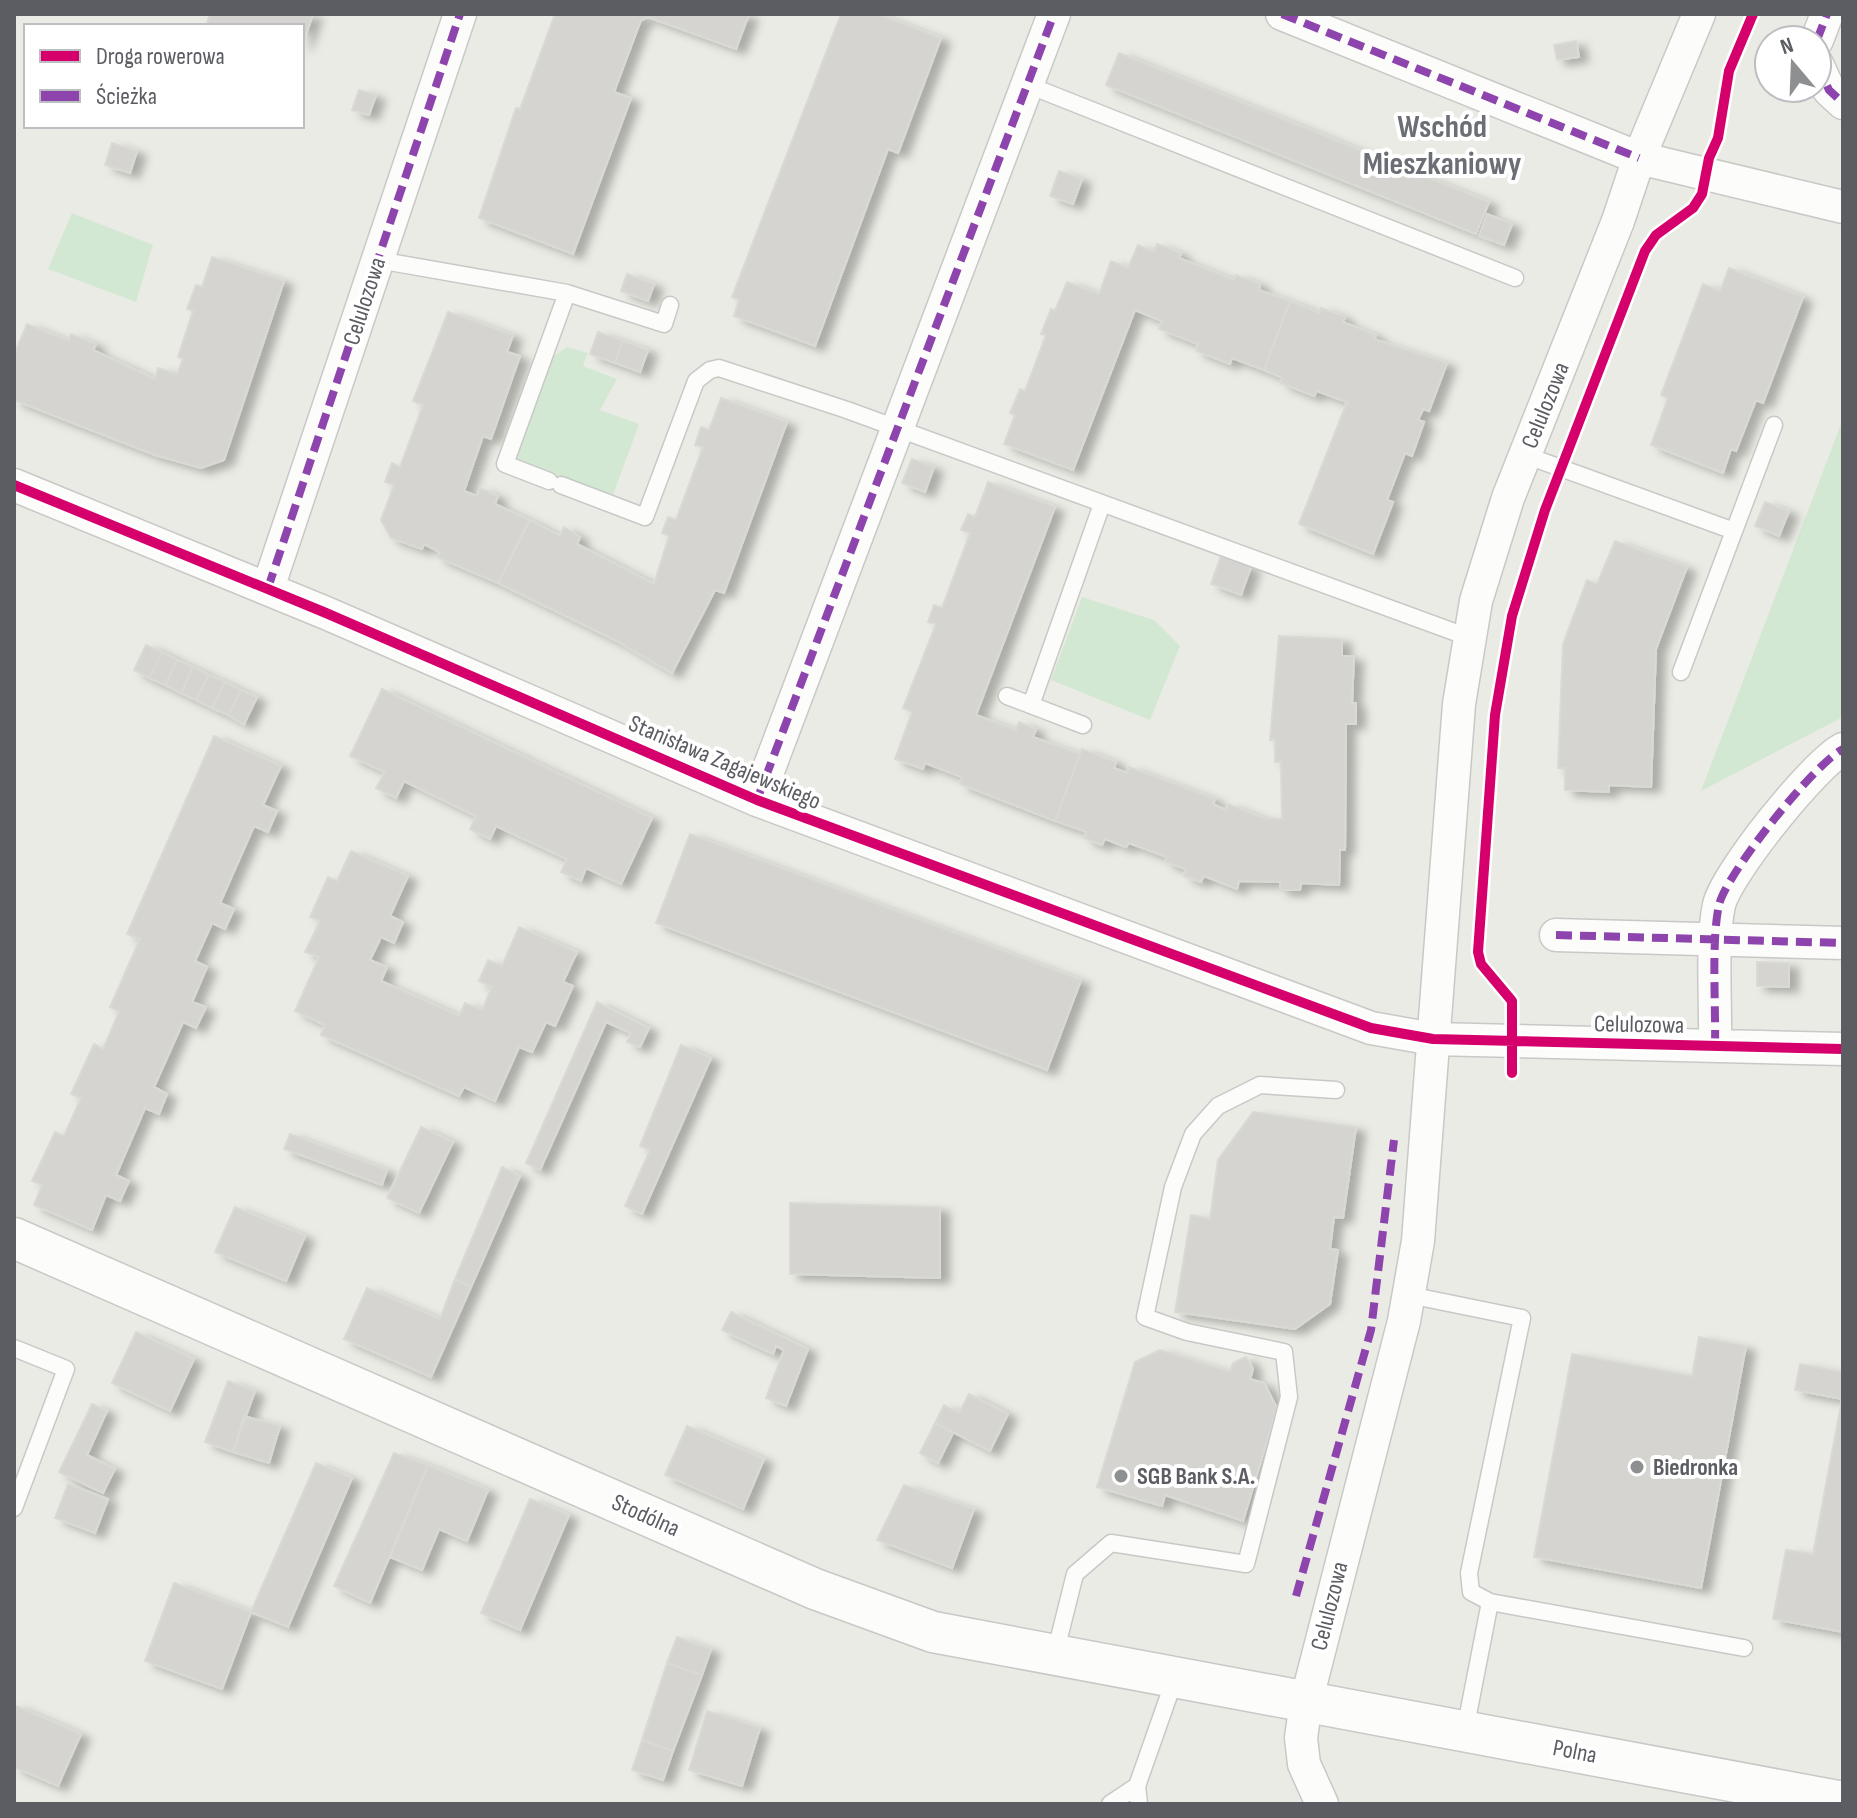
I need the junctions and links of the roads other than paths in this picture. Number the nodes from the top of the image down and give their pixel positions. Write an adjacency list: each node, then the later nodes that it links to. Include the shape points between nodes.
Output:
1 (460, 14): 8 (street, Celulozowa)
2 (1054, 14): 5 (street)
3 (1282, 14): 6 (street)
4 (1699, 14): 6 (street, Celulozowa)
5 (1028, 85): 9 (lane); 13 (street)
6 (1639, 158): 7 (street); 14 (street, Celulozowa)
7 (1843, 207)
8 (378, 260): 10 (lane); 18 (street, Celulozowa)
9 (1515, 278)
10 (567, 293): 11 (lane, via 664,324); 13 (lane, via 505,464 645,517 696,381 719,368)
11 (670, 305)
12 (1774, 425): 17 (lane)
13 (897, 429): 16 (lane); 25 (street)
14 (1525, 455): 17 (lane); 19 (street, Celulozowa, via 1492,544)
15 (14, 485): 18 (street, Stanisława Zagajewskiego)
16 (1102, 504): 19 (lane); 22 (lane)
17 (1734, 531): 20 (lane)
18 (268, 588): 25 (street, Stanisława Zagajewskiego)
19 (1468, 637): 29 (street, Celulozowa)
20 (1681, 672)
21 (1007, 696): 22 (lane)
22 (1031, 705): 23 (lane)
23 (1083, 725)
24 (1843, 749): 27 (street, via 1808,779 1724,891)
25 (757, 800): 29 (street, Stanisława Zagajewskiego, via 1342,1018)
26 (1556, 935): 27 (street)
27 (1718, 940): 28 (street); 30 (street)
28 (1843, 943)
29 (1433, 1039): 30 (street, Celulozowa); 34 (street, Celulozowa)
30 (1715, 1046): 31 (street, Celulozowa)
31 (1843, 1049)
32 (1336, 1090): 39 (lane, via 1260,1085 1218,1106 1193,1134 1173,1187 1145,1317 1187,1332 1284,1352 1289,1397 1246,1564 1111,1543 1075,1574)
33 (14, 1238): 39 (street, Stodólna, via 870,1611 933,1632)
34 (1409, 1295): 37 (lane, via 1522,1318 1469,1573 1471,1592); 41 (street, Celulozowa)
35 (14, 1348): 36 (lane, via 66,1369)
36 (14, 1508)
37 (1490, 1602): 38 (lane); 42 (lane)
38 (1744, 1648)
39 (1055, 1656): 40 (street, Stodólna)
40 (1175, 1678): 41 (street, Stodólna); 43 (lane)
41 (1306, 1702): 42 (street, Polna); 47 (street, Celulozowa, via 1304,1764)
42 (1464, 1731): 44 (street, Polna)
43 (1137, 1786): 45 (lane); 46 (lane)
44 (1843, 1802)
45 (1110, 1804)
46 (1139, 1804)
47 (1322, 1804)

